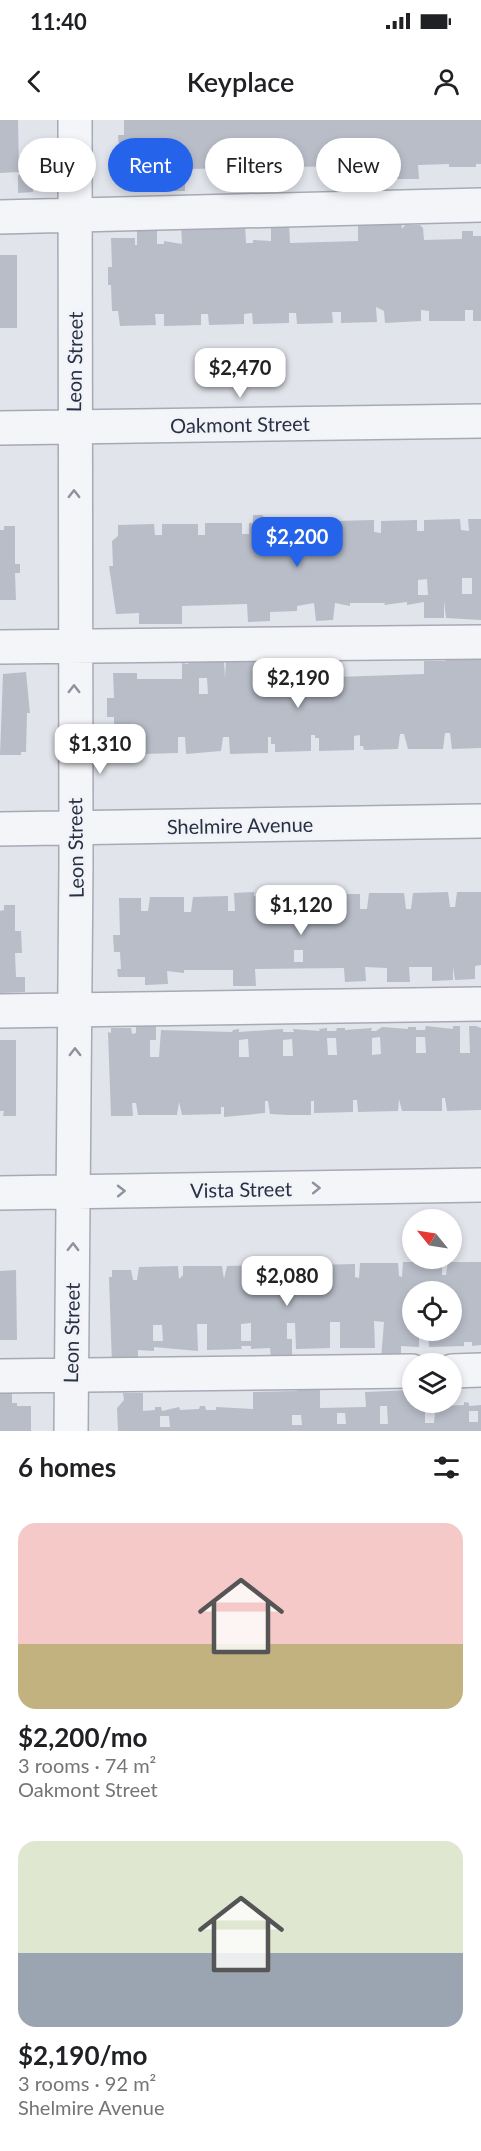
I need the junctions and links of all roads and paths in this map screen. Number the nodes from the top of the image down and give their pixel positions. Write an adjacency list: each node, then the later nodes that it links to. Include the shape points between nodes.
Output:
1 (75, 120): 3 (street, Leon Street)
2 (481, 206): 3 (street)
3 (76, 216): 4 (street); 6 (street, Leon Street)
4 (0, 217)
5 (481, 421): 6 (street, Oakmont Street)
6 (74, 426): 7 (street, Oakmont Street); 9 (street, Leon Street, one-way to 6)
7 (0, 428)
8 (481, 642): 9 (street)
9 (74, 646): 10 (street); 12 (street, Leon Street, one-way to 9)
10 (0, 647)
11 (481, 821): 12 (street, Shelmire Avenue)
12 (74, 828): 13 (street, Shelmire Avenue); 15 (street, Leon Street)
13 (0, 829)
14 (481, 1004): 15 (street)
15 (75, 1010): 16 (street); 18 (street, Leon Street, one-way to 15)
16 (0, 1011)
17 (481, 1185): 18 (street, Vista Street, one-way to 17)
18 (74, 1192): 19 (street, Vista Street); 23 (street, Leon Street, one-way to 18)
19 (0, 1193)
20 (481, 1370): 22 (street)
21 (402, 1371): 23 (street)
22 (462, 1371)
23 (70, 1375): 24 (street); 25 (street, Leon Street)
24 (0, 1376)
25 (71, 1431)

